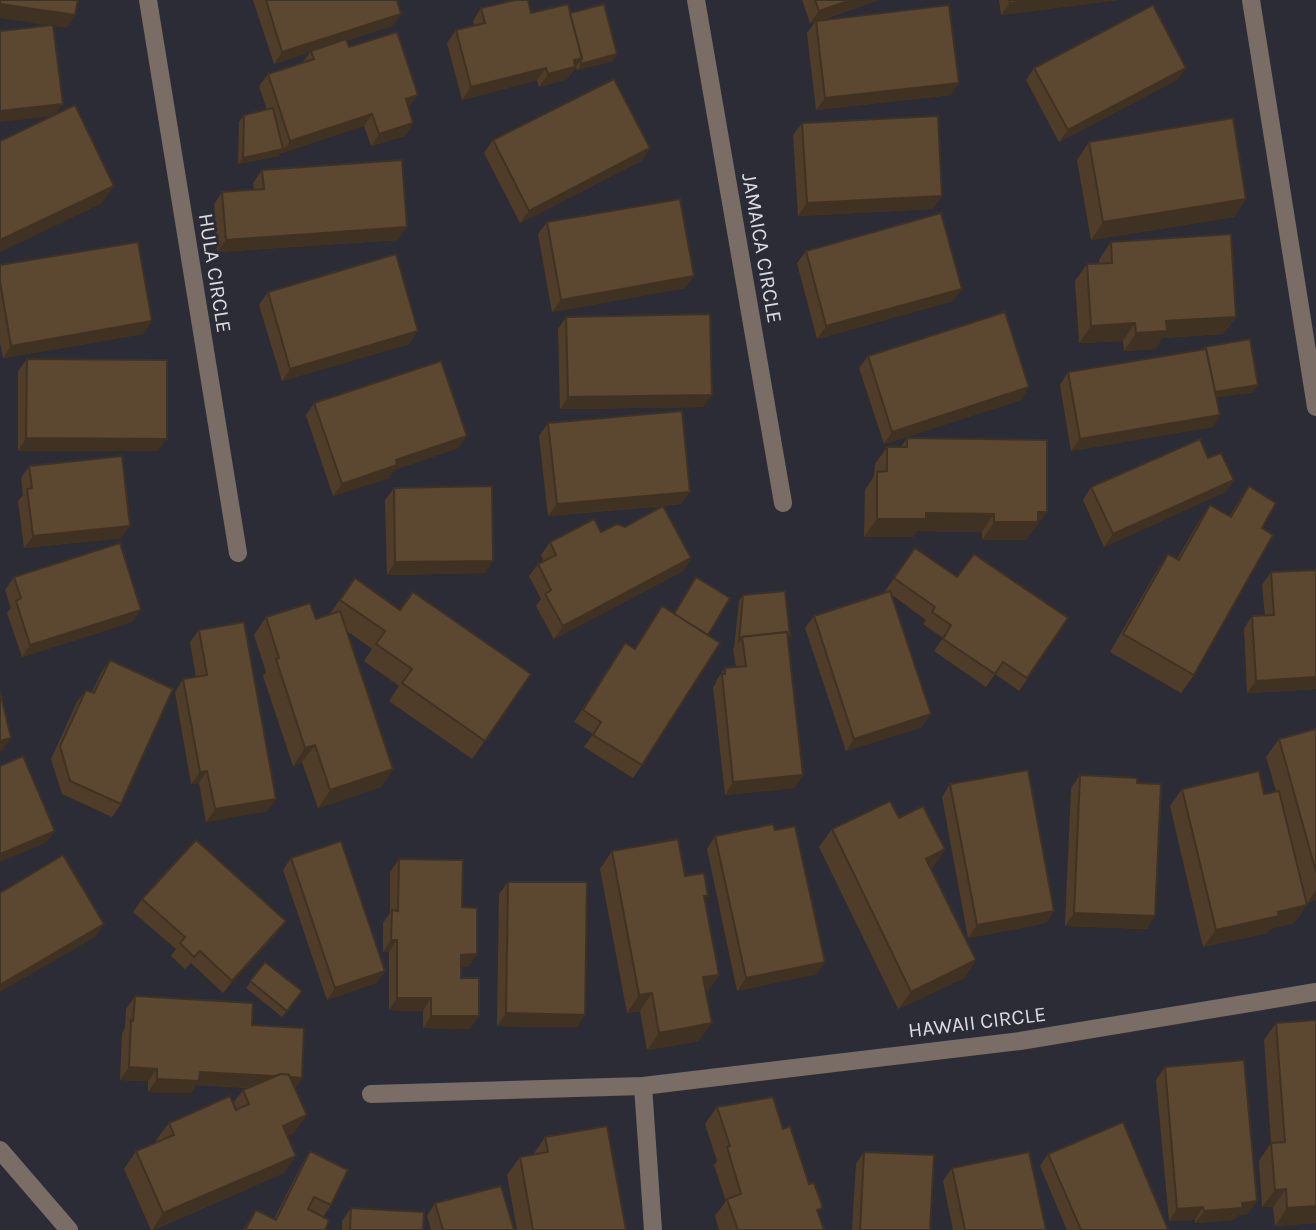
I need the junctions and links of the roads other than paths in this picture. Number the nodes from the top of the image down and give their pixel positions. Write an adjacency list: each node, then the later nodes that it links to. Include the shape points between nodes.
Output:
1 (148, 0): 6 (street, HULA CIRCLE)
2 (696, 0): 5 (street, JAMAICA CIRCLE)
3 (1251, 0): 4 (street)
4 (1316, 407)
5 (783, 503)
6 (238, 553)
7 (1316, 992): 8 (street, HAWAII CIRCLE, via 1020,1041)
8 (643, 1086): 9 (street, HAWAII CIRCLE); 12 (street)
9 (371, 1094)
10 (0, 1150): 11 (street)
11 (69, 1230)
12 (653, 1230)

